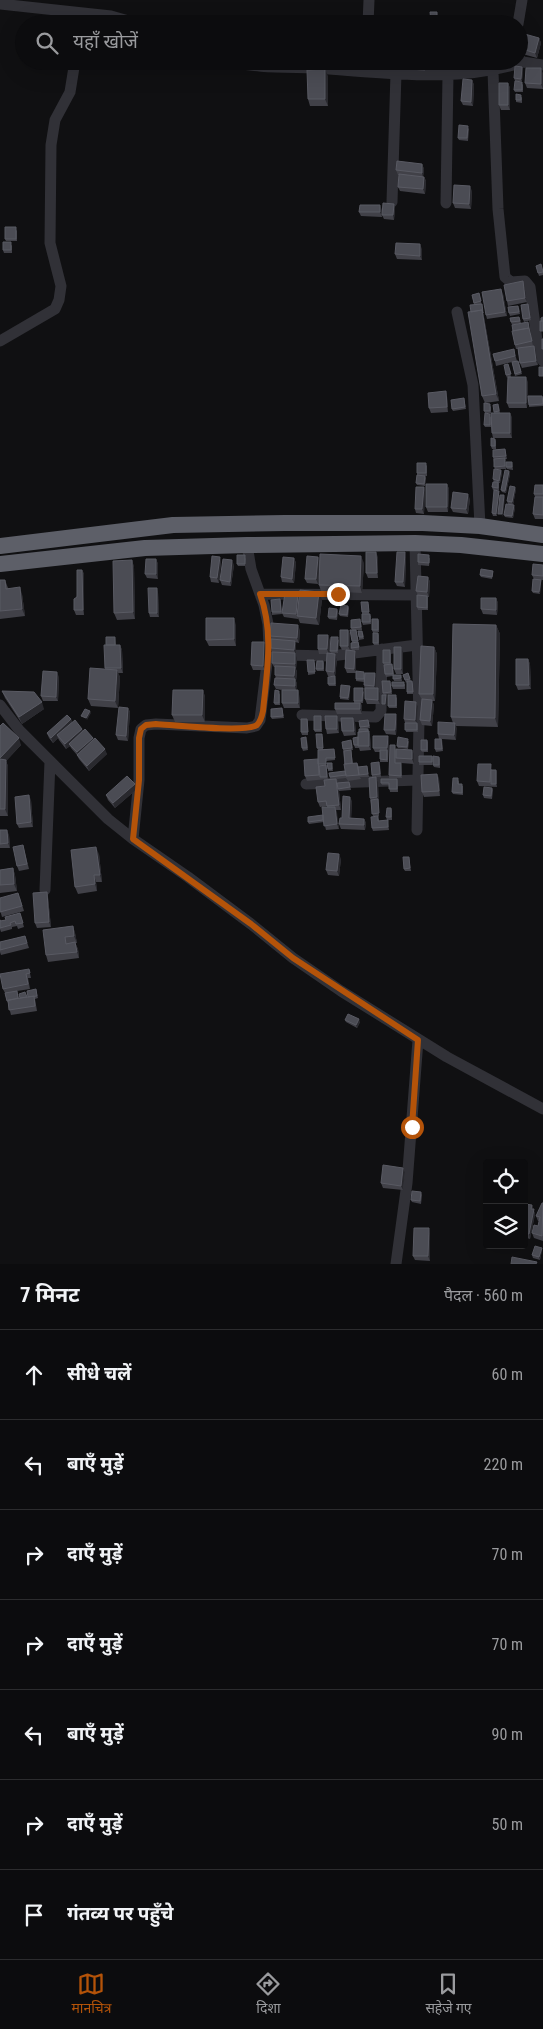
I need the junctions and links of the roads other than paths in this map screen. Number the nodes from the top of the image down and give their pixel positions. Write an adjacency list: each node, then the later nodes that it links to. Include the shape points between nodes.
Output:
1 (369, 0): 5 (street)
2 (522, 0): 6 (street)
3 (0, 4): 4 (street)
4 (57, 15)
5 (368, 15)
6 (520, 15)
7 (528, 62): 8 (street)
8 (543, 65)
9 (74, 70): 17 (street, via 70,92 55,120 51,145 49,234 61,286 59,300 55,309)
10 (383, 70): 12 (street)
11 (493, 70): 13 (street); 18 (street, via 498,209 505,277 510,282 525,281 530,287 538,348)
12 (396, 73): 13 (street); 14 (street)
13 (448, 74): 15 (street)
14 (392, 202)
15 (446, 203)
16 (457, 312): 19 (street, via 473,386)
17 (0, 341)
18 (543, 361)
19 (480, 526): 20 (highway); 22 (highway, via 379,523 173,525)
20 (543, 535)
21 (414, 543): 23 (highway); 24 (highway); 27 (street)
22 (0, 546)
23 (247, 546): 25 (highway, via 145,548); 26 (street)
24 (543, 554)
25 (0, 564)
26 (260, 594): 27 (street); 30 (street, via 268,624)
27 (416, 595): 28 (street)
28 (417, 645): 29 (street); 34 (street)
29 (382, 649): 30 (street, via 314,657); 32 (street, via 381,711 376,717)
30 (268, 654): 37 (street, via 263,711 256,726 226,728 156,724 141,729)
31 (0, 705): 33 (street)
32 (302, 715)
33 (50, 761): 37 (street, via 108,819); 38 (street)
34 (418, 780): 35 (street); 36 (street)
35 (306, 784)
36 (417, 830)
37 (133, 839): 39 (street, via 293,958)
38 (45, 890)
39 (418, 1040): 40 (street); 41 (street, via 407,1183)
40 (543, 1108)
41 (396, 1264)

